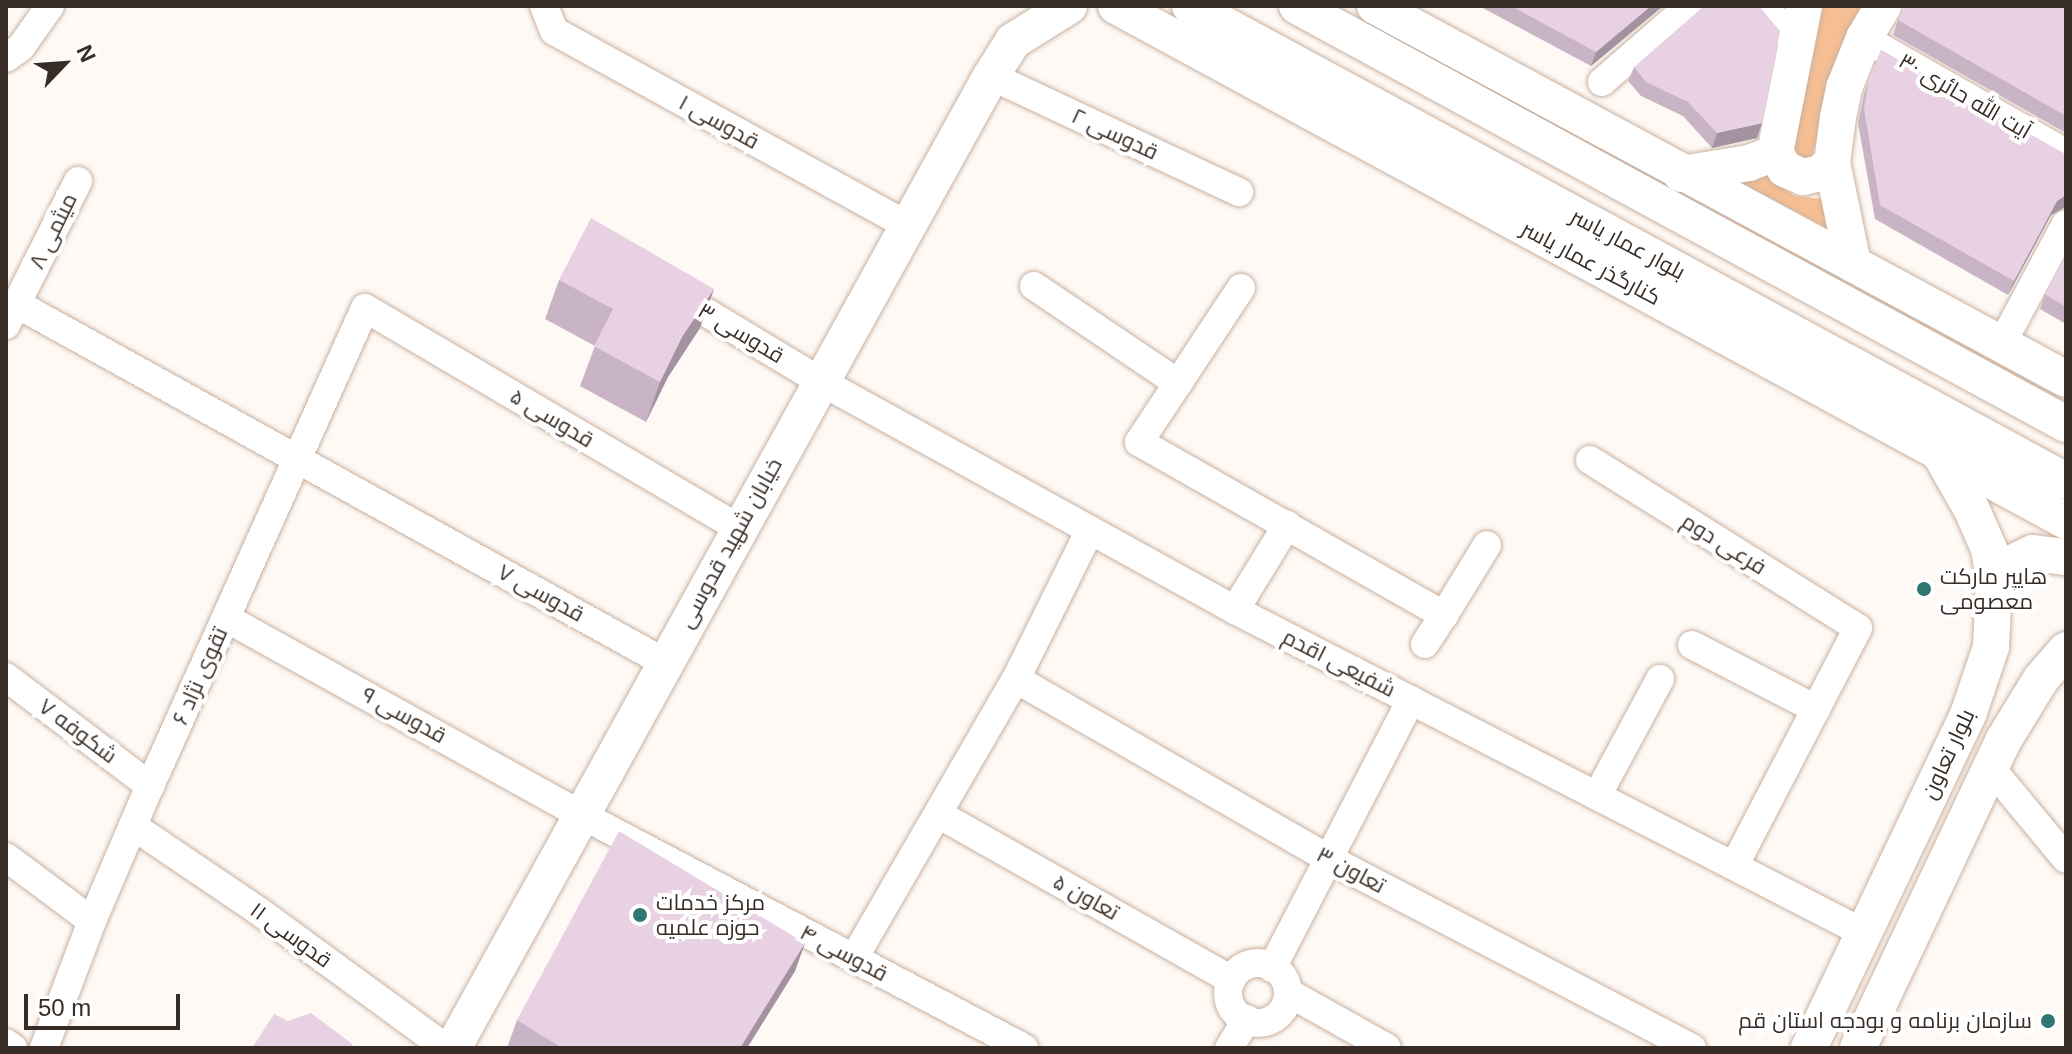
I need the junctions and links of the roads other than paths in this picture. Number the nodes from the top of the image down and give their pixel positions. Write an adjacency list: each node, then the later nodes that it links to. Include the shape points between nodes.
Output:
1 (50, 6): 15 (street, via 21,47)
2 (544, 6): 25 (street, قدوسی ۱, via 554,31)
3 (1069, 6): 12 (main road)
4 (1116, 6): 37 (main road, کنارگذر عمار یاسر)
5 (1190, 6): 40 (main road, بلوار عمار یاسر)
6 (1297, 6): 36 (main road)
7 (1375, 6): 21 (main road)
8 (1689, 6): 17 (street)
9 (1764, 6): 14 (street)
10 (1804, 6): 14 (main road)
11 (1883, 6): 13 (main road)
12 (1015, 24): 16 (main road, خیابان شهید قدوسی)
13 (1864, 38): 19 (street, آیت الله حائری ۳۰); 20 (main road, via 1844,88)
14 (1795, 43): 18 (main road)
15 (6, 58)
16 (991, 76): 23 (street, قدوسی ۲); 25 (main road, خیابان شهید قدوسی)
17 (1602, 82)
18 (1775, 153): 20 (main road, via 1785,169 1803,177); 21 (main road, via 1749,163)
19 (2066, 153)
20 (1832, 163): 26 (main road)
21 (1681, 174): 26 (main road)
22 (78, 181): 31 (street, میثمی ۸)
23 (1239, 192)
24 (2066, 224): 32 (street)
25 (907, 225): 34 (main road, خیابان شهید قدوسی)
26 (1853, 264): 32 (main road)
27 (647, 276): 34 (street, قدوسی ۳)
28 (1034, 286): 35 (street)
29 (1241, 288): 35 (street)
30 (365, 308): 38 (street, تقوی نژاد ۶); 43 (street, قدوسی ۵)
31 (11, 314): 38 (street, قدوسی ۷)
32 (2001, 345): 33 (main road)
33 (2066, 379)
34 (820, 381): 43 (main road, خیابان شهید قدوسی); 44 (street, شفیعی اقدم)
35 (1178, 383): 42 (street, via 1139,442)
36 (2066, 424)
37 (1938, 451): 41 (main road, کنارگذر عمار یاسر); 47 (main road, بلوار تعاون, via 1984,536)
38 (298, 458): 50 (street, تقوی نژاد ۶); 54 (street, قدوسی ۷)
39 (1590, 460): 59 (street, فرعی دوم, via 1858,628)
40 (2066, 481)
41 (2066, 521)
42 (1287, 525): 48 (street); 49 (street)
43 (738, 528): 54 (main road, خیابان شهید قدوسی)
44 (1090, 530): 48 (street, شفیعی اقدم); 56 (street)
45 (1487, 545): 49 (street)
46 (2066, 557): 47 (main road, via 2033,553 2004,567)
47 (1994, 580): 71 (main road, بلوار تعاون, via 1991,647 1969,712)
48 (1235, 610): 58 (street, شفیعی اقدم)
49 (1444, 615): 51 (street)
50 (226, 618): 61 (street, تقوی نژاد ۶); 63 (street, قدوسی ۹)
51 (1425, 644)
52 (1692, 645): 59 (street)
53 (2066, 650): 60 (main road, بلوار تعاون, via 2041,679)
54 (664, 662): 63 (main road, خیابان شهید قدوسی)
55 (6, 677): 61 (street, شکوفه ۷)
56 (1016, 679): 64 (street); 67 (street, تعاون ۳)
57 (1660, 679): 62 (street)
58 (1411, 700): 62 (street, شفیعی اقدم); 67 (street)
59 (1816, 709): 69 (street)
60 (1990, 767): 68 (street); 87 (main road, بلوار تعاون)
61 (150, 786): 65 (street, تقوی نژاد ۶)
62 (1597, 796): 69 (street, شفیعی اقدم)
63 (580, 814): 72 (street, قدوسی ۴); 81 (main road, خیابان شهید قدوسی)
64 (940, 815): 72 (street); 74 (street, تعاون ۵)
65 (133, 826): 70 (street, تقوی نژاد ۶); 80 (street, قدوسی ۱۱)
66 (6, 857): 70 (street)
67 (1329, 859): 73 (street); 85 (street, تعاون ۳)
68 (2066, 859)
69 (1734, 866): 71 (street, شفیعی اقدم)
70 (92, 921): 79 (street, تقوی نژاد ۶)
71 (1864, 933): 86 (main road, بلوار تعاون)
72 (854, 958): 82 (street, قدوسی ۴)
73 (1272, 968): 74 (street, via 1254,963 1236,971); 75 (street, via 1281,973)
74 (1232, 980): 76 (street, via 1228,999 1238,1016)
75 (1289, 993): 76 (street, via 1275,1018 1256,1023); 84 (street)
76 (1247, 1019): 83 (street)
77 (6, 1043): 78 (street)
78 (13, 1048)
79 (44, 1048)
80 (446, 1048)
81 (453, 1048)
82 (1024, 1048)
83 (1229, 1048)
84 (1387, 1048)
85 (1692, 1048)
86 (1809, 1048)
87 (1858, 1048)

